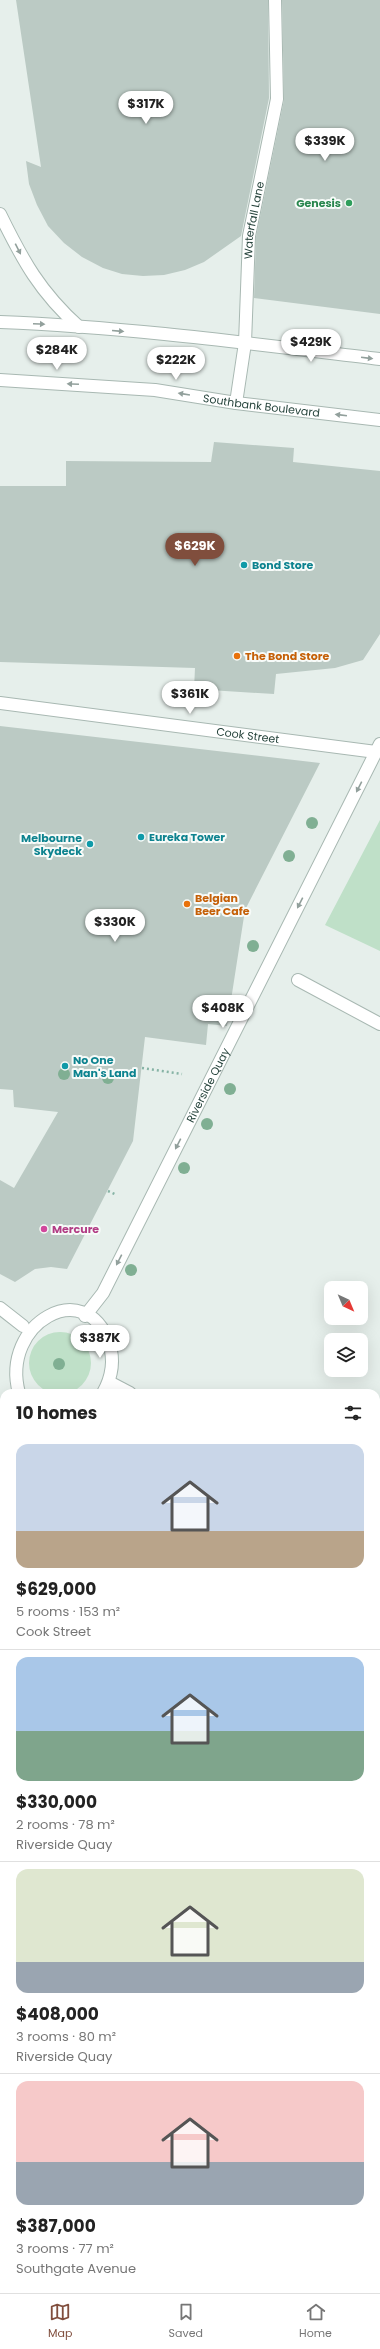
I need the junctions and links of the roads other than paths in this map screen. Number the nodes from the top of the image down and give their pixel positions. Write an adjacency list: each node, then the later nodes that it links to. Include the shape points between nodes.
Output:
1 (275, 0): 5 (street, Waterfall Lane, via 277,99 249,236)
2 (0, 214): 4 (street, one-way to 4, via 32,275 56,306)
3 (0, 322): 4 (street, one-way to 4)
4 (79, 327): 5 (street, one-way to 5)
5 (245, 343): 6 (street, one-way to 6); 8 (street, Waterfall Lane)
6 (380, 359)
7 (0, 380): 8 (street, Southbank Boulevard, one-way to 7, via 140,388)
8 (236, 403): 9 (street, Southbank Boulevard, one-way to 8)
9 (380, 420)
10 (0, 702): 11 (street, Cook Street)
11 (378, 748): 15 (street, Riverside Quay, one-way to 15, via 103,1292)
12 (298, 980): 13 (street)
13 (380, 1024)
14 (0, 1308): 16 (street)
15 (86, 1316): 16 (street, via 70,1311 53,1310 36,1315); 17 (street, via 98,1325 107,1337 112,1352 112,1367)
16 (23, 1326): 18 (street, via 14,1338 9,1353 8,1369)
17 (106, 1388)
18 (16, 1389)

